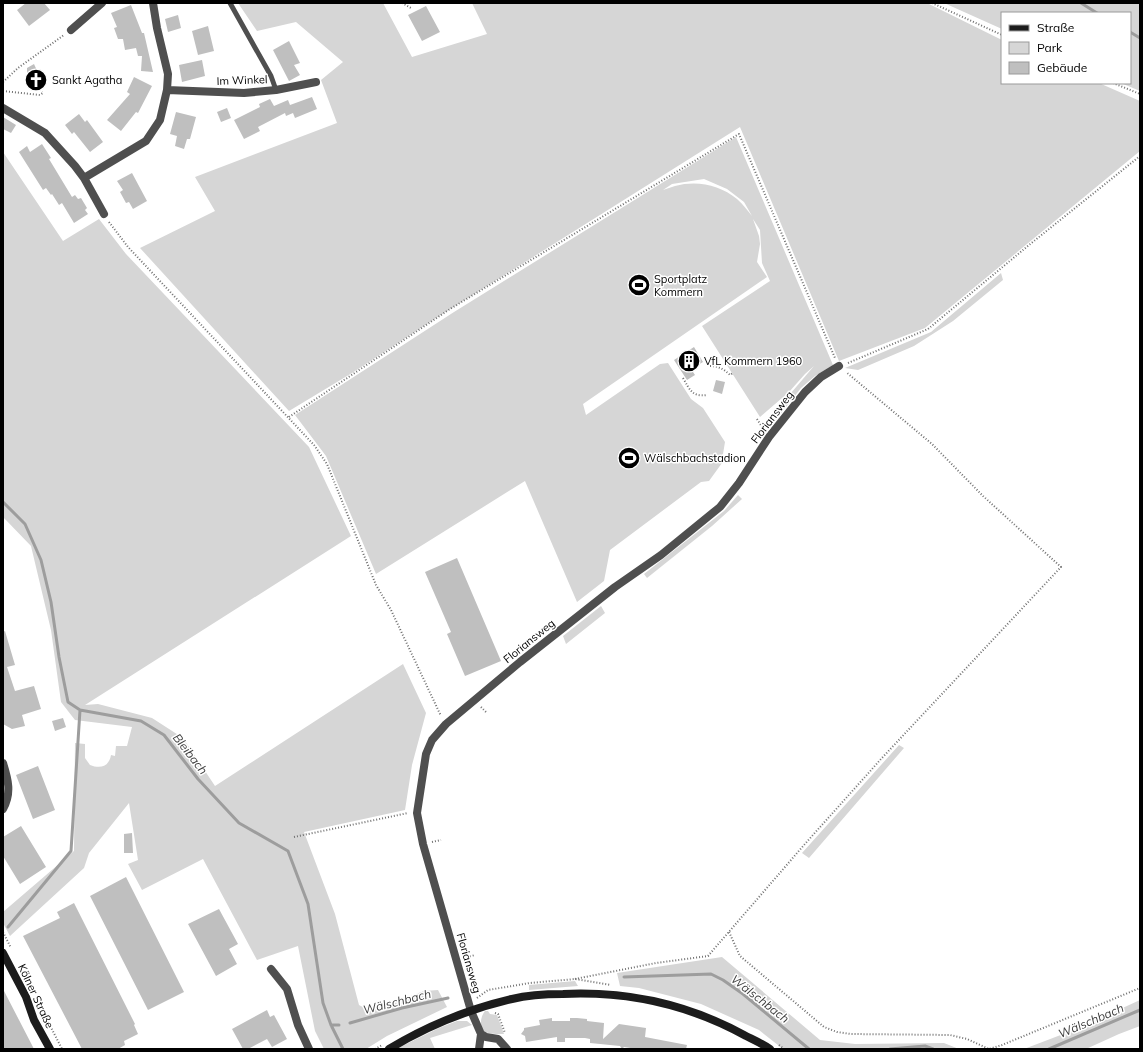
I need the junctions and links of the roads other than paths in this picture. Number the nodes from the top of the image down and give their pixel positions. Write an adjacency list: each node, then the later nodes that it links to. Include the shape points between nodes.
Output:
1 (102, 3): 4 (street)
2 (153, 3): 6 (street, via 156,28 168,74)
3 (230, 3): 7 (lane, via 271,76)
4 (71, 30)
5 (316, 82): 7 (street, Im Winkel)
6 (167, 90): 7 (street, Im Winkel, via 244,93); 9 (street, via 160,120 146,141)
7 (276, 90)
8 (3, 108): 9 (street, via 45,132)
9 (84, 178): 10 (street)
10 (104, 214)
11 (839, 366): 16 (street, Floriansweg, via 821,377 805,392 769,437 720,507 520,662 446,724 432,740 426,754 417,813 423,844)
12 (3, 763): 13 (street, via 9,790 7,803)
13 (3, 809)
14 (3, 953): 19 (street, Kölner Straße)
15 (271, 969): 20 (street, via 287,989 298,1025)
16 (471, 1010): 17 (street, Floriansweg); 21 (street, via 428,1028); 23 (street, via 512,998 550,994 626,996 662,1003 709,1018)
17 (481, 1034): 18 (street, via 498,1039); 22 (street)
18 (506, 1047)
19 (50, 1049)
20 (310, 1049)
21 (389, 1049)
22 (479, 1049)
23 (770, 1049)

